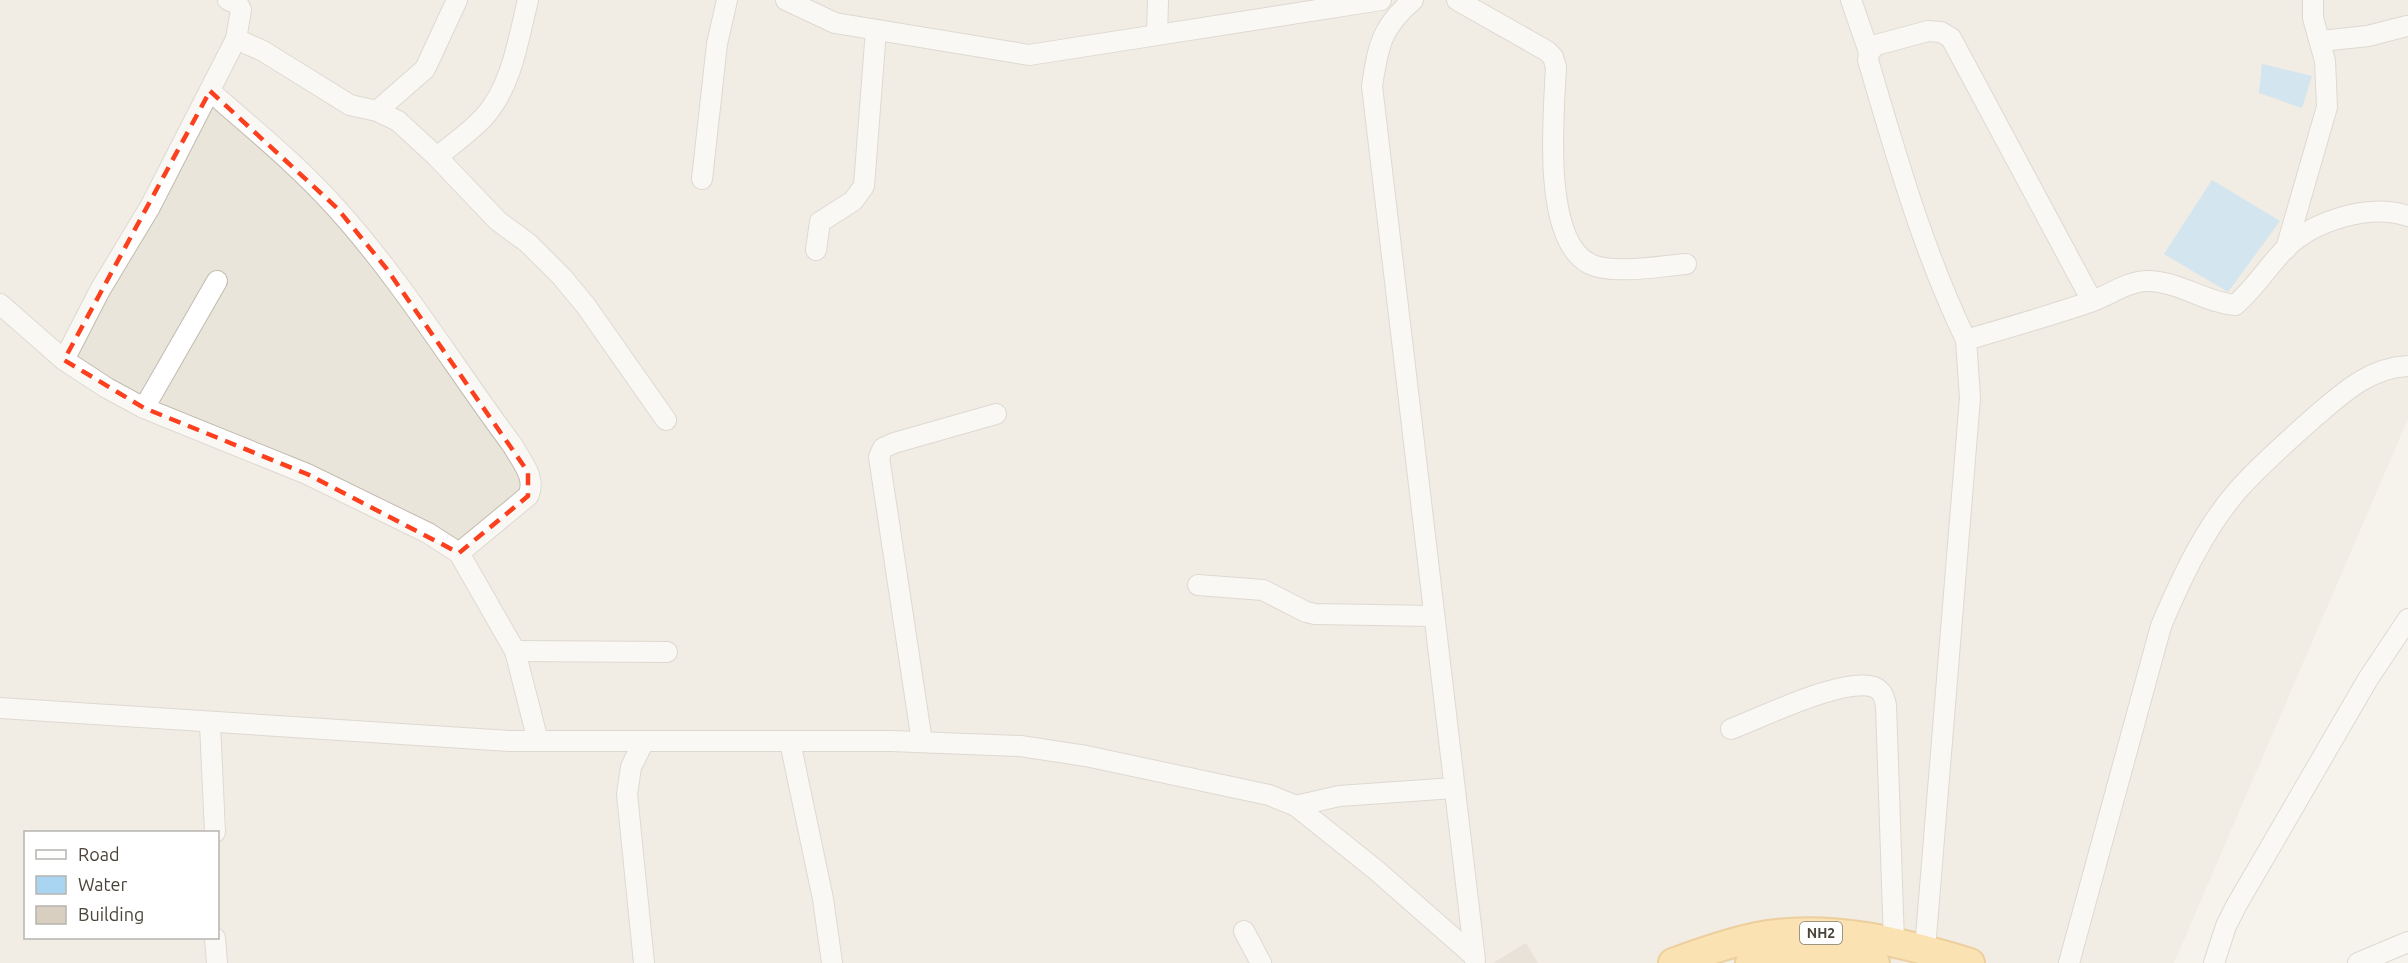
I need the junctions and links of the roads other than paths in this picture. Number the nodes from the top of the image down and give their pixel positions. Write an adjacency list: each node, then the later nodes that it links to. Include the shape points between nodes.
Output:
1 (457, 0): 19 (street, via 425,69)
2 (528, 0): 20 (street, via 503,89 483,118)
3 (727, 0): 21 (street, via 717,44)
4 (786, 0): 13 (street, via 835,23)
5 (1158, 0): 14 (street)
6 (1381, 0): 14 (street)
7 (1413, 0): 37 (street, via 1397,14 1378,46 1372,86)
8 (1457, 0): 25 (street, via 1553,57 1556,67 1551,157 1566,232 1576,251 1588,263 1603,268)
9 (1851, 0): 17 (street)
10 (2313, 0): 16 (street, via 2313,18)
11 (238, 3): 15 (street)
12 (2407, 26): 16 (street, via 2368,36)
13 (876, 30): 14 (street, via 1029,55); 24 (street, via 864,186 853,201 820,222)
14 (1157, 35)
15 (236, 39): 18 (street); 19 (street, via 263,51 350,105)
16 (2321, 41): 23 (street, via 2326,114)
17 (1869, 52): 27 (street, via 1876,45 1928,31 1951,38); 29 (street, via 1868,60 1925,243)
18 (210, 91): 30 (street); 35 (street, via 337,208 386,268 528,472 528,496)
19 (377, 111): 20 (street, via 398,121)
20 (437, 157): 34 (street, via 498,222 528,243 562,277)
21 (702, 179)
22 (2408, 216): 23 (street, via 2398,212 2360,213 2312,229)
23 (2286, 249): 27 (street, via 2235,305 2147,281)
24 (816, 250)
25 (1686, 264)
26 (217, 281): 32 (street)
27 (2092, 301): 29 (street)
28 (0, 304): 30 (street)
29 (1966, 340): 54 (street, via 1970,398)
30 (64, 360): 32 (street)
31 (2408, 366): 64 (street, via 2376,372 2342,394 2279,448 2236,492 2212,525 2161,626)
32 (144, 408): 35 (street, via 307,474 428,533)
33 (996, 414): 47 (street, via 894,443 883,448 879,457)
34 (666, 420)
35 (459, 554): 39 (street)
36 (1198, 585): 37 (street, via 1263,590 1315,614)
37 (1434, 616): 48 (street)
38 (2408, 619): 65 (street, via 2368,679 2236,906)
39 (515, 651): 40 (street); 44 (street)
40 (667, 652)
41 (0, 708): 42 (street)
42 (210, 723): 44 (street); 50 (street)
43 (1731, 729): 55 (street, via 1834,689 1866,686 1883,693)
44 (538, 741): 45 (street)
45 (644, 741): 46 (street); 58 (street, via 631,767 627,794)
46 (790, 742): 47 (street); 59 (street, via 823,898)
47 (922, 742): 49 (street, via 1020,746 1086,756 1269,795)
48 (1454, 789): 49 (street, via 1339,796); 56 (street)
49 (1296, 806): 56 (street, via 1376,870)
50 (215, 831)
51 (1244, 931): 60 (street)
52 (215, 939): 57 (street)
53 (2408, 942): 66 (street)
54 (1925, 950): 55 (highway, NH2); 63 (highway, NH2)
55 (1884, 953): 61 (highway, NH2, via 1833,933 1758,937); 62 (highway, NH2)
56 (1475, 959)
57 (217, 963)
58 (644, 963)
59 (832, 963)
60 (1261, 963)
61 (1673, 963)
62 (1750, 963)
63 (1970, 963)
64 (2069, 963)
65 (2214, 963)
66 (2358, 963)

